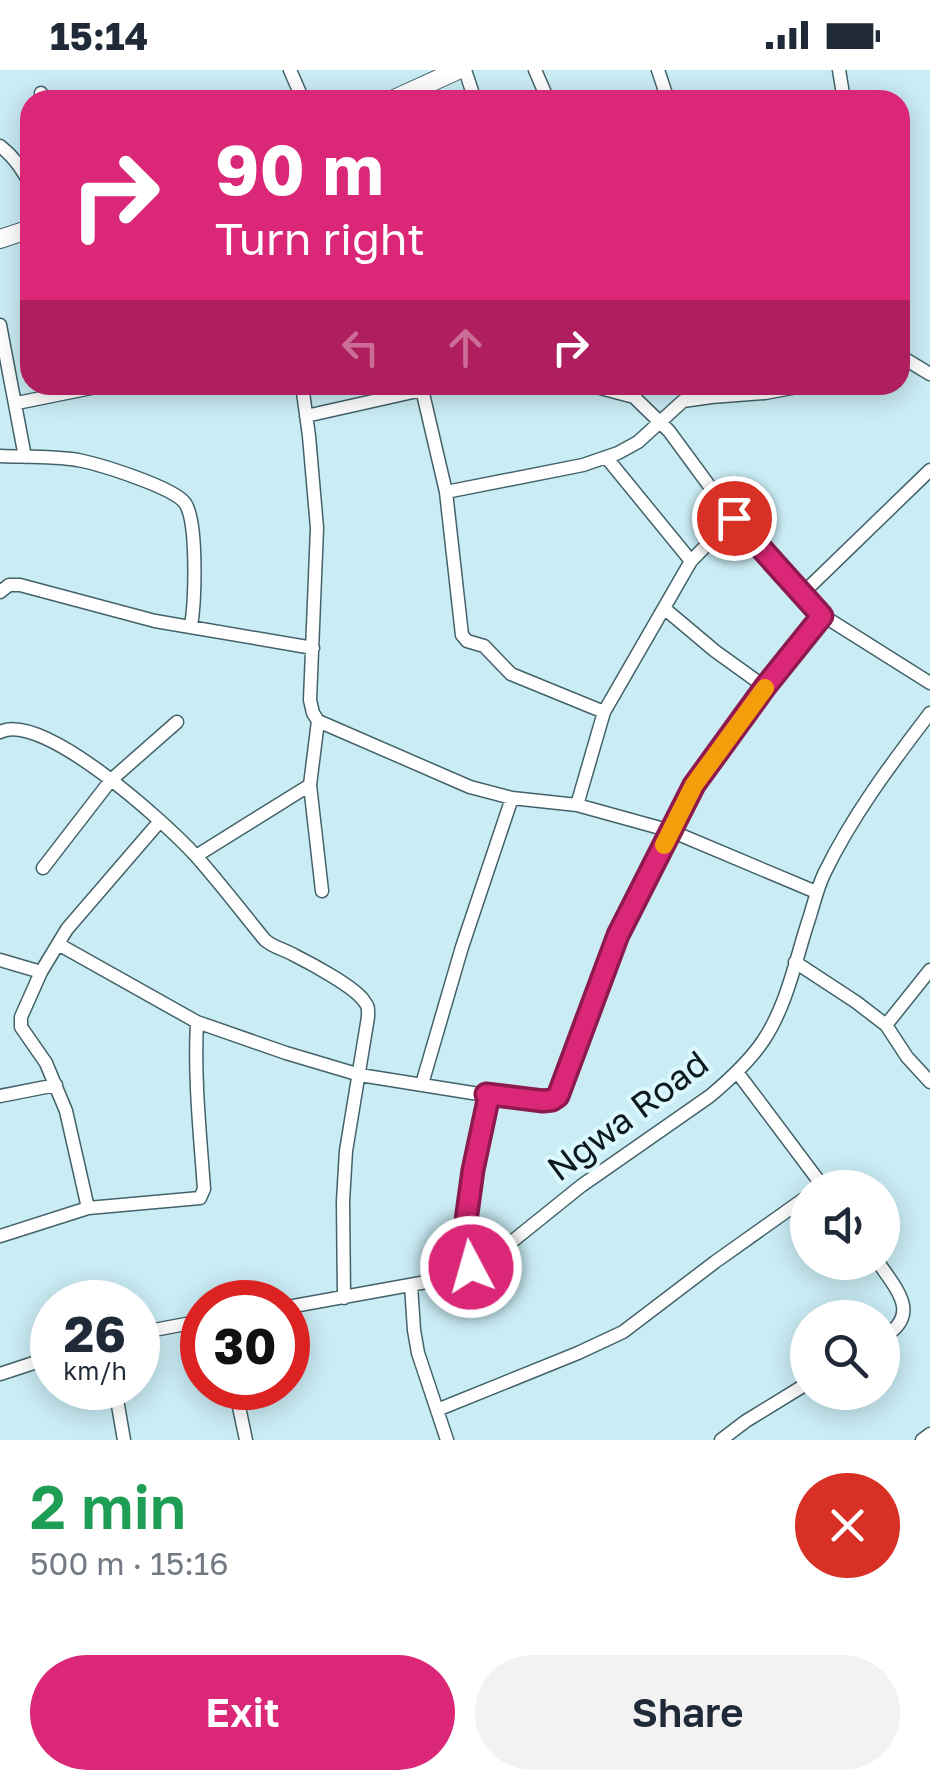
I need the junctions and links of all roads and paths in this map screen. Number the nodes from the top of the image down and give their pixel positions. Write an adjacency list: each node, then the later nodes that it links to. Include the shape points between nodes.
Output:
1 (462, 70): 2 (street)
2 (415, 90)
3 (0, 146): 4 (street)
4 (20, 166)
5 (0, 325): 14 (street)
6 (56, 395): 14 (street)
7 (303, 395): 15 (street)
8 (392, 395): 15 (street)
9 (423, 395): 21 (street)
10 (626, 395): 16 (street)
11 (680, 395): 13 (street)
12 (719, 395): 13 (street)
13 (682, 401): 16 (street)
14 (16, 403): 18 (street)
15 (306, 416): 29 (street, via 317,528)
16 (660, 424): 19 (street); 22 (street)
17 (0, 456): 18 (street)
18 (25, 457): 28 (street, via 78,460 152,484 186,505)
19 (606, 457): 21 (street); 23 (street)
20 (930, 470): 25 (street)
21 (446, 492): 32 (street, via 462,636 484,646 512,674)
22 (734, 518): 23 (street); 25 (street)
23 (691, 561): 26 (street)
24 (0, 592): 28 (street, via 20,585)
25 (803, 593): 27 (street)
26 (665, 609): 31 (street); 32 (street)
27 (822, 616): 30 (street); 31 (street)
28 (191, 626): 29 (street)
29 (313, 648): 35 (street, via 310,700)
30 (930, 683)
31 (765, 687): 42 (street, via 694,785)
32 (604, 712): 40 (street)
33 (930, 713): 46 (street, Ngwa Road, via 867,798)
34 (177, 722): 37 (street)
35 (318, 722): 38 (street); 39 (street)
36 (2, 726): 37 (street, via 48,737)
37 (112, 780): 41 (street); 44 (street)
38 (310, 785): 43 (street); 45 (street)
39 (512, 798): 40 (street); 57 (street)
40 (576, 804): 42 (street)
41 (160, 820): 43 (street); 47 (street)
42 (671, 831): 46 (street); 59 (street, via 618,935 558,1096 543,1101)
43 (196, 856): 55 (street, via 264,940 362,998 368,1017)
44 (44, 868)
45 (322, 891)
46 (816, 892): 49 (street, Ngwa Road)
47 (58, 944): 51 (street); 52 (street)
48 (0, 960): 51 (street)
49 (795, 962): 53 (street); 54 (street, Ngwa Road, via 770,1029)
50 (930, 970): 53 (street)
51 (41, 972): 58 (street, via 21,1027)
52 (197, 1022): 55 (street); 62 (street, via 200,1198)
53 (886, 1025): 56 (street)
54 (737, 1072): 61 (street); 65 (street, Ngwa Road)
55 (360, 1076): 57 (street); 68 (street, via 346,1151)
56 (930, 1082)
57 (422, 1084): 59 (street)
58 (56, 1085): 60 (street); 62 (street)
59 (486, 1094): 65 (street, via 465,1228)
60 (0, 1096)
61 (809, 1170)
62 (88, 1208): 64 (street)
63 (790, 1209): 76 (street, via 623,1332)
64 (0, 1236)
65 (471, 1267): 67 (street, Ngwa Road)
66 (890, 1280): 70 (street, via 902,1299)
67 (412, 1285): 68 (street, Ngwa Road); 76 (street, via 418,1353)
68 (344, 1298): 69 (street, Ngwa Road)
69 (310, 1303)
70 (900, 1322)
71 (30, 1364): 72 (street)
72 (0, 1374)
73 (790, 1394): 81 (street)
74 (119, 1410): 78 (street)
75 (240, 1410): 79 (street)
76 (437, 1410): 80 (street)
77 (930, 1434): 82 (street)
78 (124, 1440)
79 (246, 1440)
80 (447, 1440)
81 (721, 1440)
82 (922, 1440)

